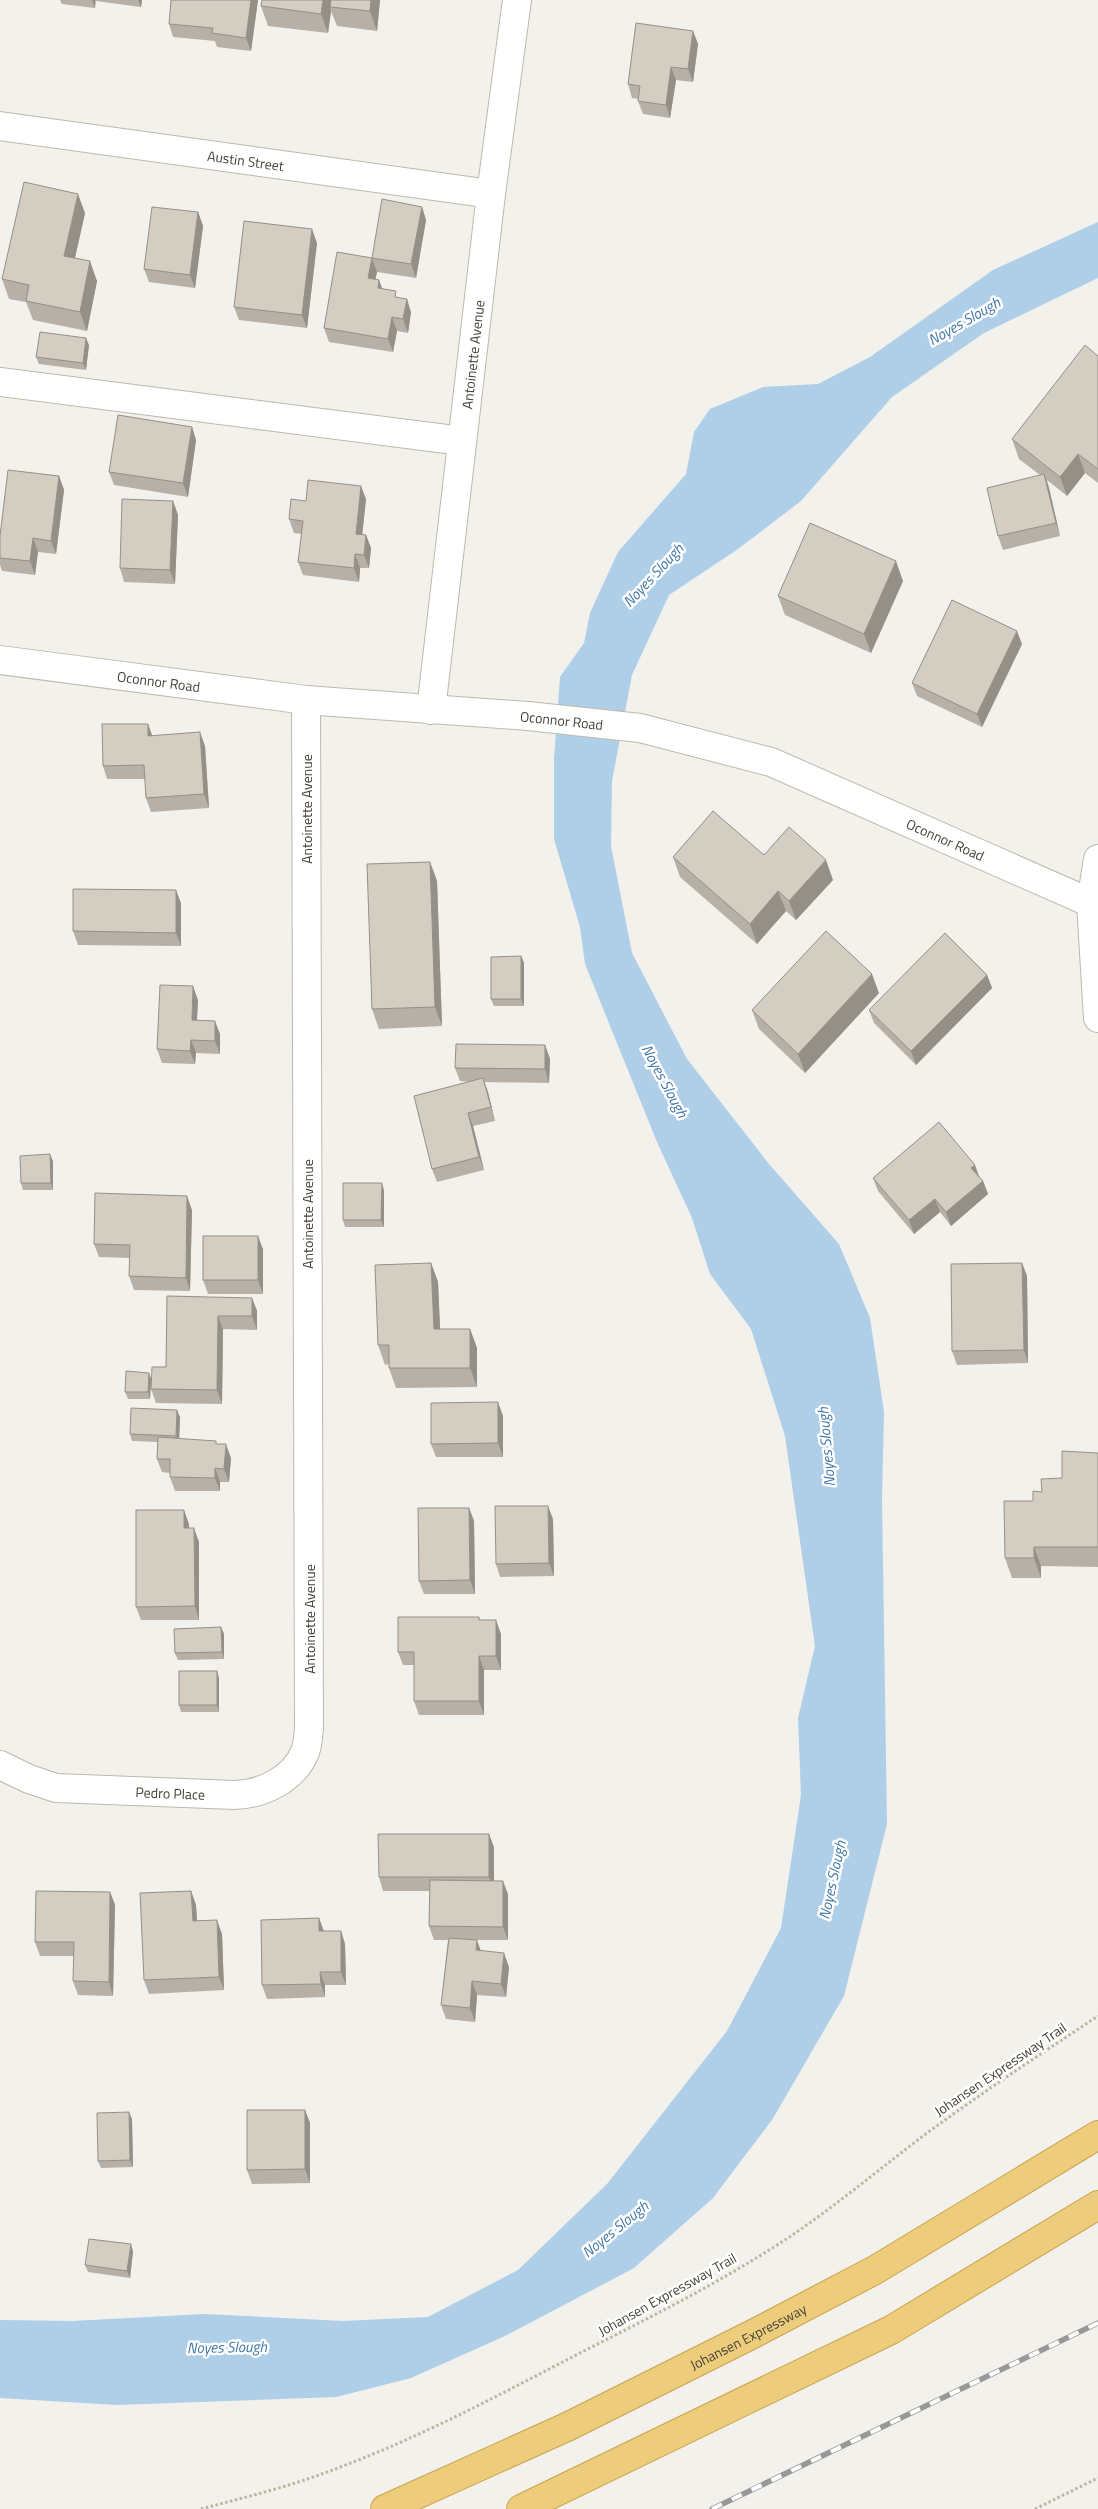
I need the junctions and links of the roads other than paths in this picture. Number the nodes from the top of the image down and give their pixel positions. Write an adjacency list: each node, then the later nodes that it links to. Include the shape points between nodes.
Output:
1 (517, 0): 3 (street, Antoinette Avenue)
2 (0, 126): 3 (street, Austin Street)
3 (491, 194): 5 (street, Antoinette Avenue)
4 (0, 382): 5 (street)
5 (462, 441): 8 (street, Antoinette Avenue)
6 (0, 660): 7 (street, Oconnor Road)
7 (306, 700): 8 (street, Oconnor Road); 12 (street, Antoinette Avenue)
8 (431, 710): 10 (street, Oconnor Road, via 640,728 771,762)
9 (1098, 859): 10 (street)
10 (1091, 903): 11 (street)
11 (1098, 1018)
12 (309, 1728): 13 (street, Pedro Place, via 305,1752 286,1778 248,1795 56,1788)
13 (0, 1765)
14 (1098, 2135): 18 (highway, Johansen Expressway, via 875,2270 762,2330 569,2426)
15 (1098, 2205): 17 (highway)
16 (1098, 2224): 17 (highway)
17 (891, 2330): 19 (highway)
18 (385, 2509)
19 (521, 2509)

